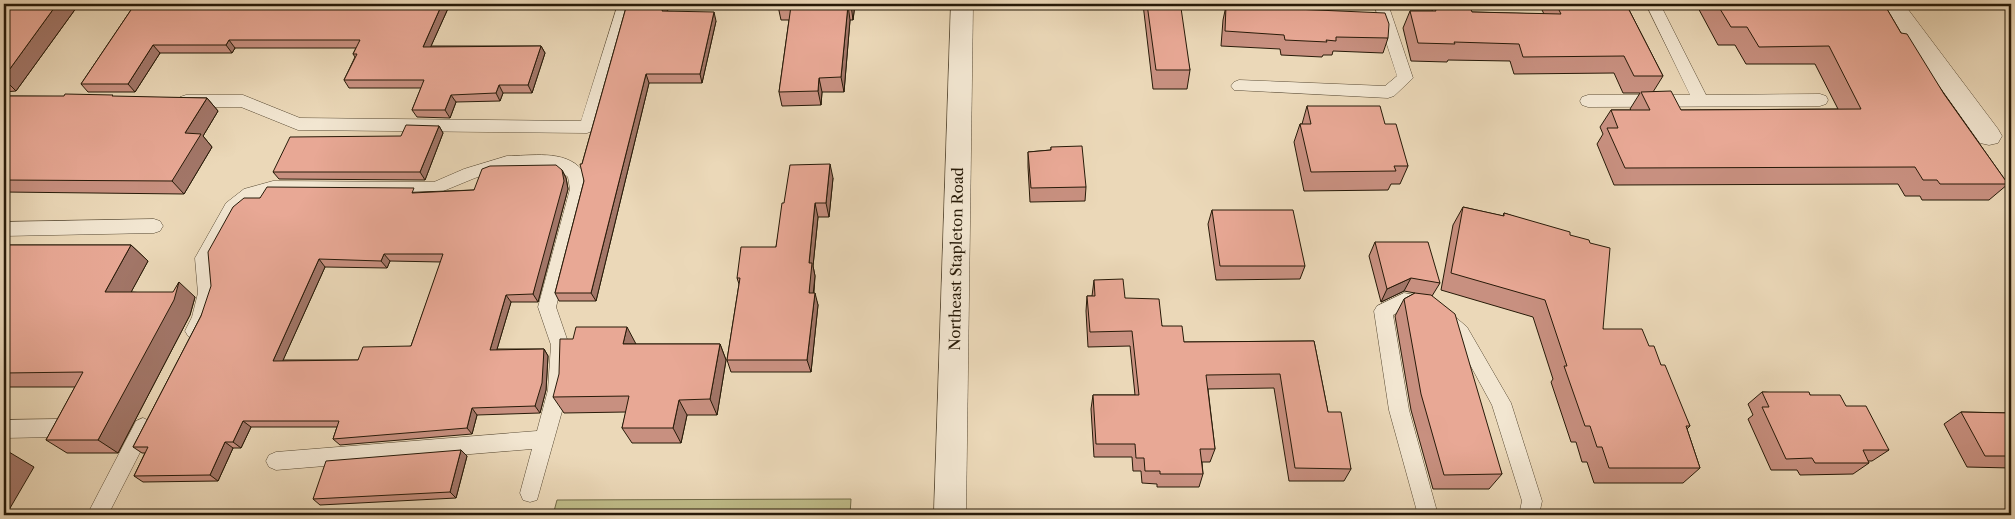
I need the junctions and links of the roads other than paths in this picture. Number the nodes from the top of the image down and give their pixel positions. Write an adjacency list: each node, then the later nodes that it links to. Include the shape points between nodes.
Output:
1 (625, 4): 8 (lane, via 587,127 298,124 243,101)
2 (962, 4): 22 (street, Northeast Stapleton Road)
3 (1381, 4): 6 (lane, via 1405,78 1388,92)
4 (1653, 4): 10 (lane)
5 (1892, 4): 11 (street)
6 (1239, 86)
7 (1820, 100): 10 (lane)
8 (174, 101)
9 (1588, 101): 10 (lane)
10 (1702, 101)
11 (1989, 136)
12 (154, 226): 13 (lane)
13 (4, 229)
14 (188, 343): 18 (lane, via 202,317 207,293 204,258 232,208 250,194 273,187 436,188 507,162 563,164 576,174 578,189 546,307 560,345 558,390)
15 (152, 412): 21 (lane)
16 (58, 428): 17 (lane)
17 (4, 429)
18 (545, 439): 19 (lane); 20 (lane)
19 (276, 461)
20 (530, 493)
21 (97, 515)
22 (950, 515)
23 (1428, 515): 24 (lane, via 1399,410 1384,311 1404,300 1427,303 1461,332 1501,403 1532,501)
24 (1529, 515)

